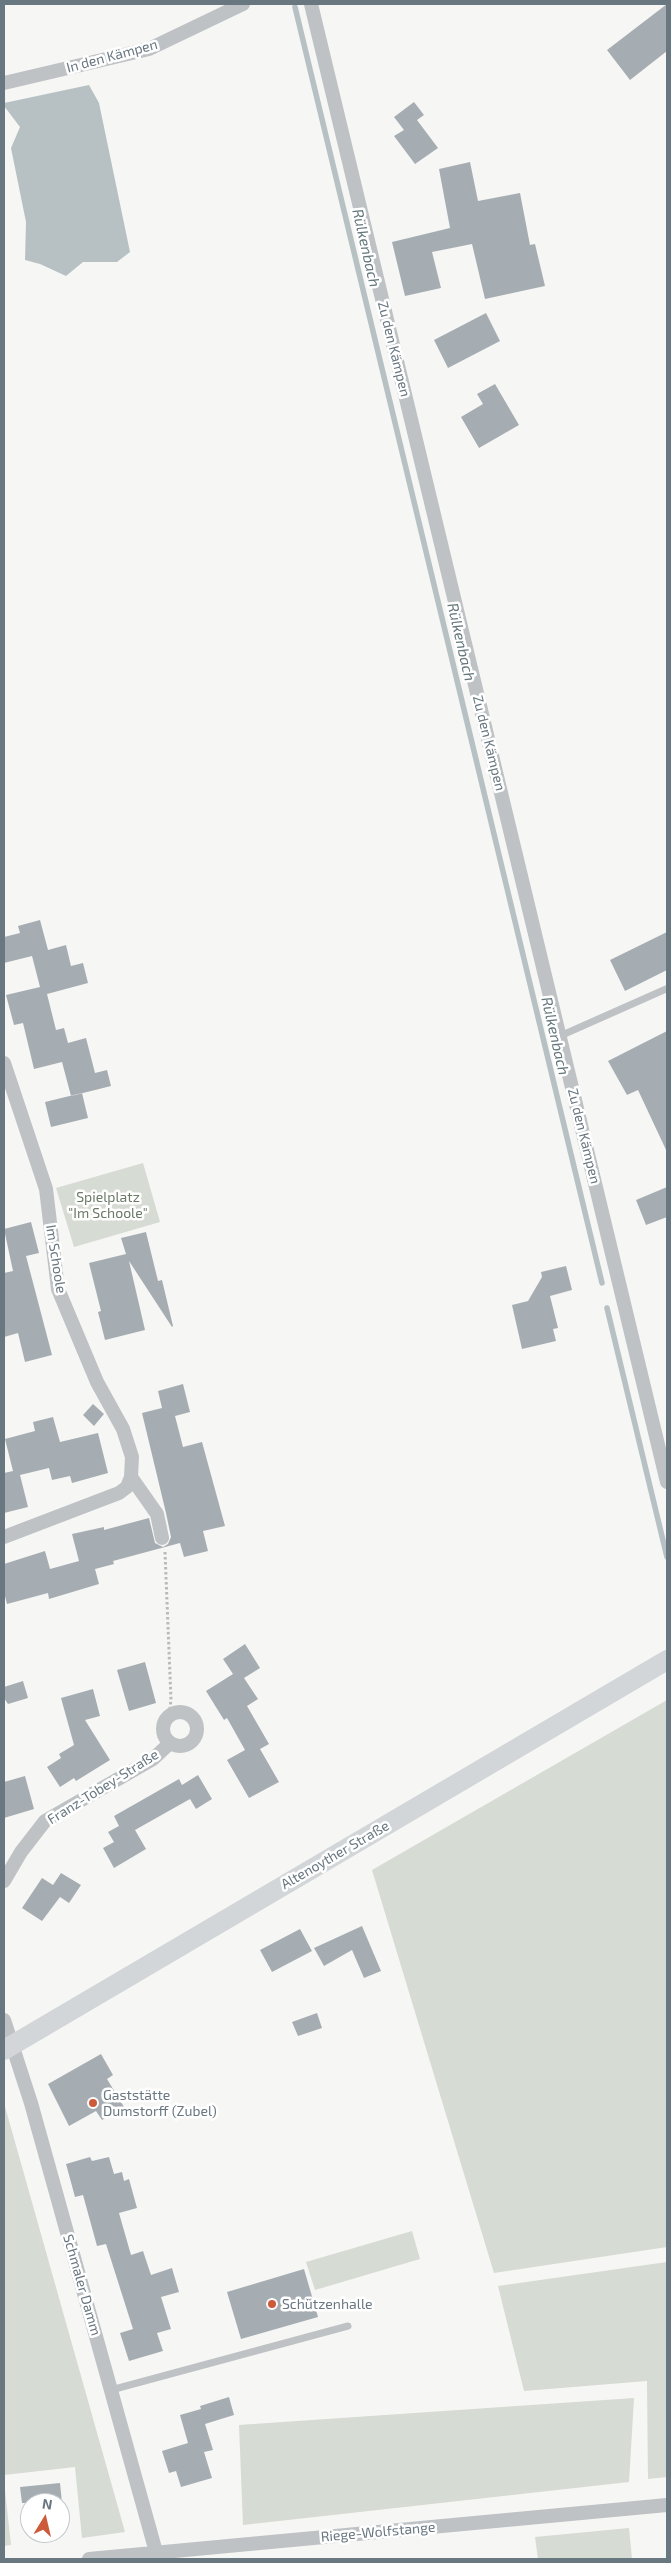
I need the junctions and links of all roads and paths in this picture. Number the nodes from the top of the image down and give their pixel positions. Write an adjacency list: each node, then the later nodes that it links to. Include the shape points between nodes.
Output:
1 (243, 4): 3 (street, In den Kämpen, via 149,49)
2 (311, 4): 5 (street, Zu den Kämpen)
3 (4, 83)
4 (666, 989): 5 (lane)
5 (560, 1036): 8 (street, Zu den Kämpen)
6 (4, 1063): 7 (street, Im Schoole, via 46,1189 58,1289 97,1382 123,1429 132,1457)
7 (132, 1477): 9 (street, via 119,1493); 10 (street, via 157,1514)
8 (667, 1482)
9 (4, 1537)
10 (162, 1538): 12 (path, via 167,1558 172,1700)
11 (667, 1660): 16 (main road, Altenoyther Straße)
12 (169, 1716): 13 (street, Franz-Tobey-Straße, via 163,1727); 13 (street, Franz-Tobey-Straße, via 178,1712 189,1714 196,1722 197,1730 196,1737 186,1745)
13 (170, 1743): 14 (street, Franz-Tobey-Straße, via 153,1759 45,1821)
14 (4, 1881)
15 (4, 2020): 16 (street, Schmaler Damm)
16 (8, 2048): 18 (street, Schmaler Damm, via 31,2103)
17 (348, 2326): 18 (lane)
18 (111, 2390): 20 (street, Schmaler Damm)
19 (667, 2505): 20 (street, Riege-Wolfstange)
20 (156, 2552): 21 (street, Riege-Wolfstange)
21 (94, 2559)

